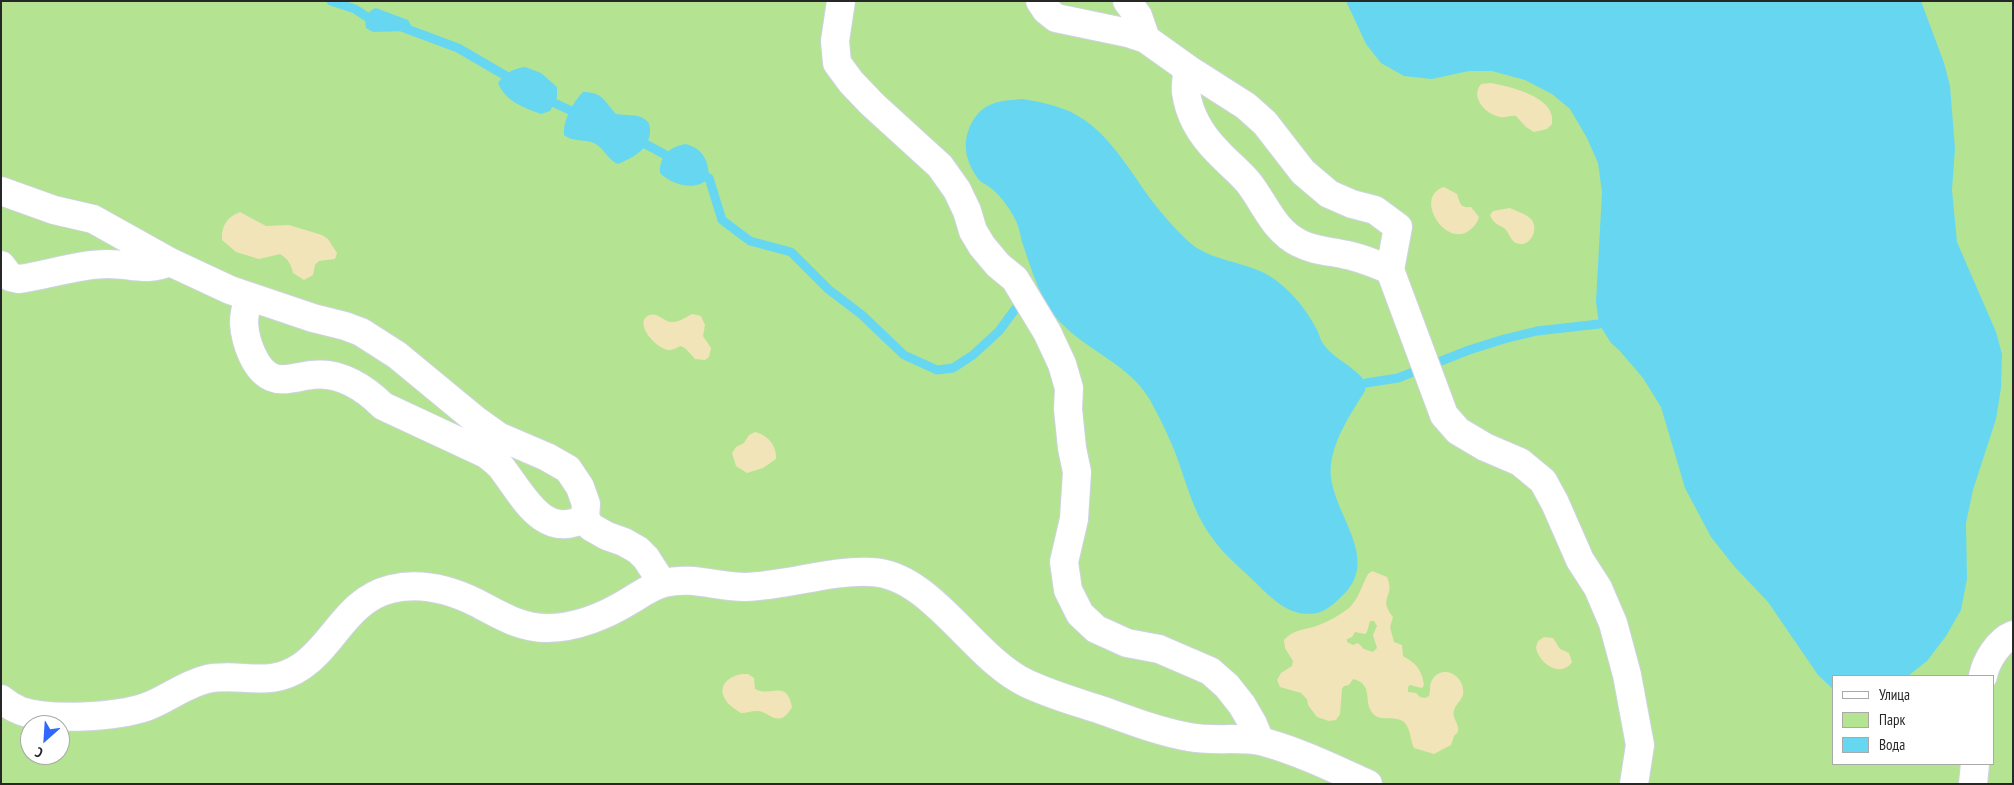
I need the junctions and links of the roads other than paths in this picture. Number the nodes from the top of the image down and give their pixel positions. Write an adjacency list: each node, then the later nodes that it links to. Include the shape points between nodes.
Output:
1 (841, 1): 16 (lane, via 835,41 837,63 872,104 940,166 957,190 982,246 1015,279 1062,364 1069,388 1072,448 1078,472 1074,520 1064,562 1068,590 1080,614 1096,629 1127,643 1159,649 1210,670 1242,704)
2 (1040, 1): 4 (lane, via 1056,18)
3 (1127, 1): 4 (lane, via 1138,16)
4 (1146, 39): 5 (lane)
5 (1188, 69): 9 (lane, via 1246,106 1265,123 1304,172 1329,194 1375,210 1398,228); 9 (lane, via 1186,91 1202,134 1247,181 1283,232 1316,250 1347,254)
6 (1, 191): 7 (lane, via 54,210 93,219)
7 (170, 262): 8 (lane, via 143,268 108,264 86,266 19,279 10,277); 10 (lane)
8 (1, 265)
9 (1390, 270): 19 (lane, via 1444,415 1458,431 1520,462 1543,481 1580,560 1598,588 1613,623 1627,674 1640,745)
10 (249, 297): 11 (lane, via 361,332 397,355 491,431 568,469 586,504); 11 (lane, via 244,324 247,340 254,360 274,379 314,374 339,377 355,384 383,406 486,454 499,465 533,510 546,520 559,524 576,523)
11 (585, 518): 12 (lane, via 591,527 642,554 657,575)
12 (659, 584): 15 (lane, via 607,614 549,628 514,622 452,592 434,588 390,589 351,611 303,665 287,674 271,678 212,678 191,684 145,708 102,715 21,711); 16 (lane, via 676,581 746,587 848,572 892,575 915,586 1001,667 1022,681 1059,697 1171,734)
13 (2013, 636): 14 (lane, via 2007,638 1991,656)
14 (1983, 675)
15 (1, 700)
16 (1260, 741): 18 (lane, via 1308,756)
17 (1975, 765): 20 (lane)
18 (1368, 784)
19 (1634, 784)
20 (1973, 784)

